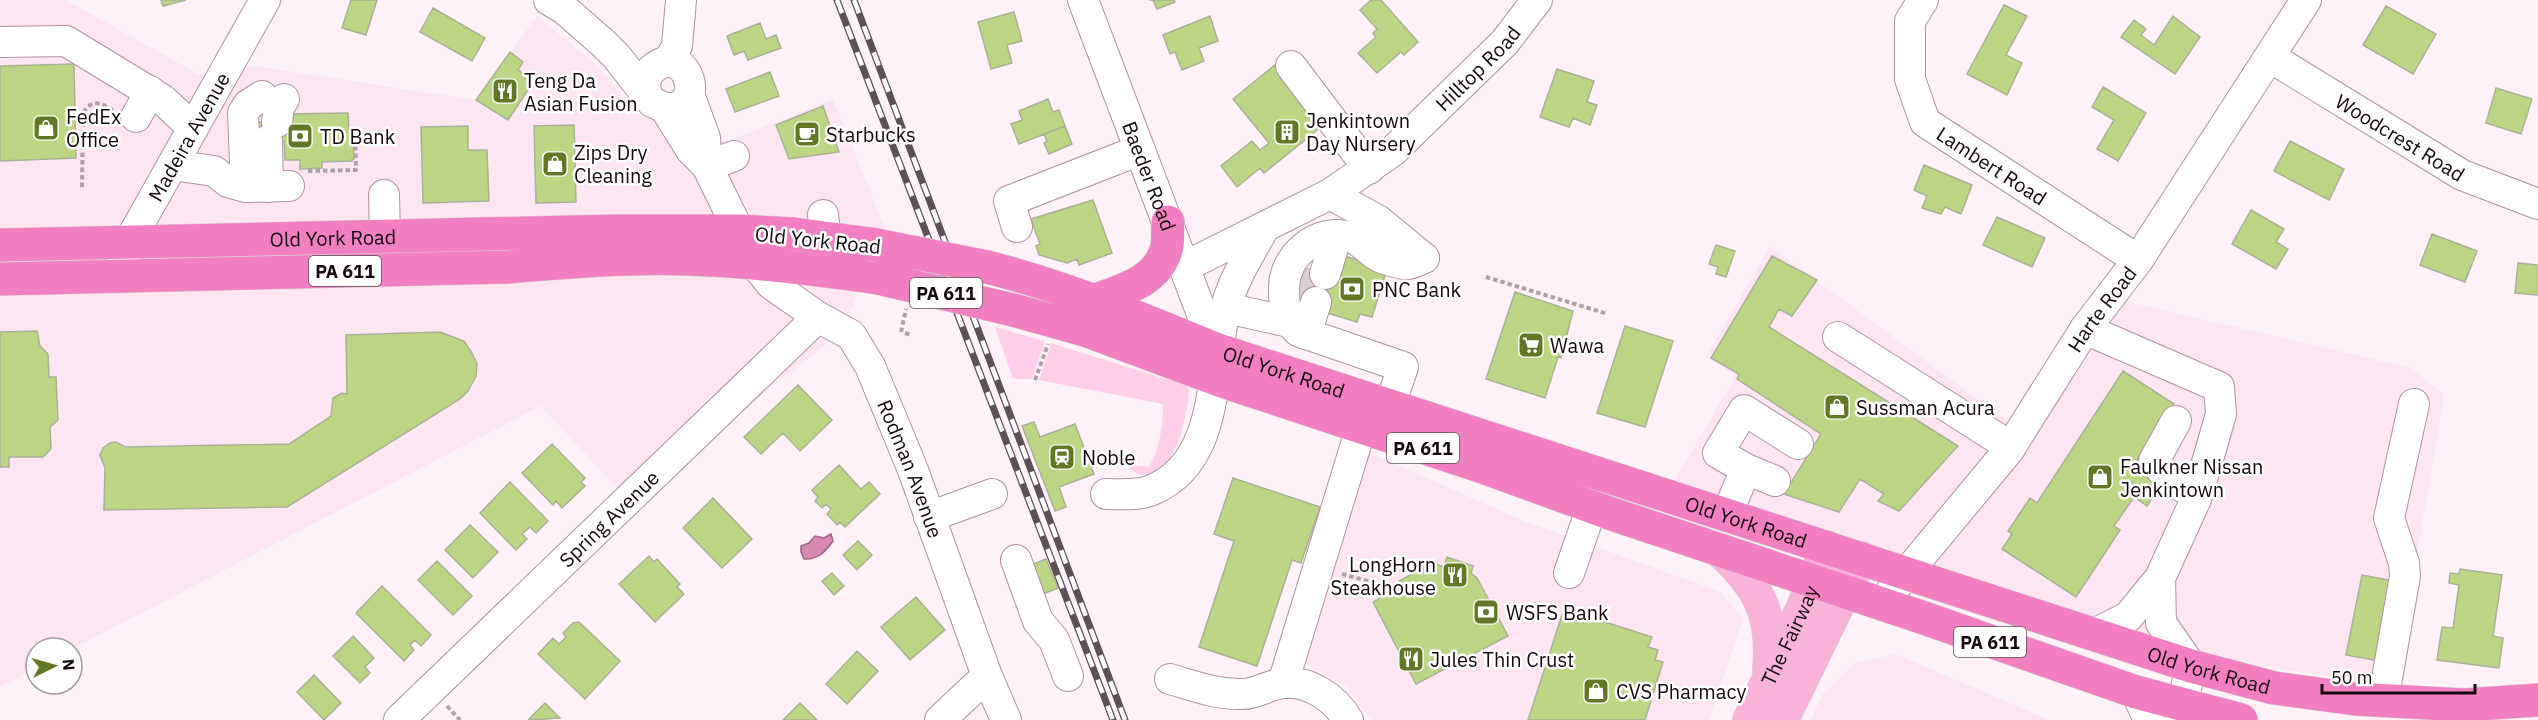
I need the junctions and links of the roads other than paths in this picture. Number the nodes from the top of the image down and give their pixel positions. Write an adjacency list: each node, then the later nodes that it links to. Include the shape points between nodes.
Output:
1 (265, 0): 14 (street, Madeira Avenue)
2 (549, 0): 11 (street, via 564,9 579,35)
3 (1083, 0): 15 (street, Baeder Road)
4 (1537, 0): 16 (street, Hilltop Road, via 1505,42 1393,151)
5 (1923, 0): 29 (street, Lambert Road, via 1910,21 1910,79 1925,122)
6 (2306, 0): 9 (street, Harte Road)
7 (681, 7): 11 (street, via 677,46)
8 (0, 42): 12 (street, via 66,41)
9 (2270, 57): 21 (street, Woodcrest Road, via 2462,176); 29 (street, Harte Road)
10 (1291, 66): 16 (street)
11 (662, 82): 25 (street, Rodman Avenue, via 720,161)
12 (150, 92): 13 (street); 14 (street)
13 (126, 115)
14 (193, 128): 17 (street, Madeira Avenue)
15 (1140, 150): 22 (street, Baeder Road); 23 (street, via 1009,201)
16 (1369, 169): 19 (street, Hilltop Road)
17 (169, 171): 18 (street, via 211,185); 27 (street, Madeira Avenue)
18 (266, 184): 18 (street, via 243,112 248,105 268,123)
19 (1330, 194): 24 (street, Hilltop Road); 34 (street, via 1379,220 1424,258 1406,264 1377,256 1350,237)
20 (384, 195): 26 (street)
21 (2538, 204)
22 (1168, 222): 31 (street, Baeder Road); 35 (highway, via 1167,249 1155,271 1129,288)
23 (1017, 227)
24 (1264, 228): 31 (street, Hilltop Road); 36 (street, via 1234,284)
25 (739, 231): 26 (highway, Old York Road / PA 611, via 614,231 507,225); 30 (street, Rodman Avenue); 35 (highway, Old York Road / PA 611, bridge, via 825,226 871,244 1016,274)
26 (385, 236): 27 (highway, Old York Road / PA 611)
27 (129, 242): 28 (highway, Old York Road / PA 611); 32 (street, Madeira Avenue)
28 (0, 245)
29 (2138, 260): 38 (street, Harte Road)
30 (755, 264): 32 (highway, Old York Road / PA 611, via 686,259 614,260 508,267); 37 (street, Rodman Avenue, via 771,284); 40 (highway, Old York Road / PA 611, bridge, via 878,278)
31 (1184, 267): 40 (street, Baeder Road)
32 (119, 276): 33 (highway, Old York Road / PA 611)
33 (0, 279)
34 (1308, 286): 36 (street); 42 (street, via 1403,367)
35 (1093, 301): 40 (highway, Old York Road / PA 611)
36 (1226, 308): 40 (street)
37 (818, 317): 54 (street, Rodman Avenue, via 851,335 870,366); 75 (street, Spring Avenue)
38 (2085, 330): 46 (street, Harte Road); 51 (street, via 2219,387 2221,414)
39 (1838, 337): 46 (street)
40 (1216, 364): 42 (highway, Old York Road / PA 611); 44 (highway, Old York Road / PA 611); 50 (street, via 1203,431 1196,450 1182,469 1151,490)
41 (2414, 404): 71 (street, via 2389,518 2405,576)
42 (1390, 405): 53 (highway, Old York Road / PA 611)
43 (2176, 420): 51 (street, via 2154,461 2171,481)
44 (1361, 428): 52 (highway, Old York Road / PA 611); 70 (street)
45 (1798, 444): 47 (street, via 1744,410 1718,453)
46 (2011, 447): 60 (street, Harte Road)
47 (1746, 469): 48 (street); 53 (street)
48 (1774, 481)
49 (992, 494): 54 (street)
50 (1106, 494)
51 (2197, 494): 61 (street)
52 (1592, 507): 56 (highway, Old York Road / PA 611); 59 (street)
53 (1727, 514): 55 (highway, Old York Road / PA 611)
54 (929, 517): 67 (street, Rodman Avenue)
55 (1827, 547): 57 (highway, Old York Road / PA 611); 62 (main road, The Fairway)
56 (1719, 550): 62 (highway, Old York Road / PA 611); 74 (main road, via 1745,575 1768,620 1768,672)
57 (1861, 558): 60 (highway, Old York Road / PA 611); 63 (main road, The Fairway)
58 (1016, 560): 68 (street, via 1038,621 1054,640)
59 (1569, 573)
60 (1906, 573): 64 (street, Harte Road); 65 (highway, Old York Road / PA 611)
61 (2160, 578): 65 (street, via 2128,617); 66 (street, via 2161,623)
62 (1813, 582): 63 (highway, Old York Road / PA 611); 74 (main road, The Fairway)
63 (1845, 592): 64 (highway, Old York Road / PA 611); 81 (main road, The Fairway)
64 (1881, 604): 73 (highway, Old York Road / PA 611)
65 (2094, 634): 66 (highway, Old York Road / PA 611)
66 (2191, 666): 71 (highway, Old York Road / PA 611, via 2274,688); 76 (street)
67 (987, 676): 78 (street); 79 (street, Rodman Avenue)
68 (1068, 676)
69 (1170, 679): 70 (street, via 1219,693 1245,694)
70 (1283, 683): 80 (street, via 1307,685 1328,697)
71 (2383, 700): 72 (highway, Old York Road / PA 611, via 2464,705)
72 (2538, 700)
73 (2142, 706): 76 (highway, Old York Road / PA 611)
74 (1755, 707)
75 (425, 711)
76 (2180, 713): 77 (highway, Old York Road / PA 611)
77 (2231, 719)
78 (940, 720)
79 (1006, 720)
80 (1348, 720)
81 (1782, 720)

